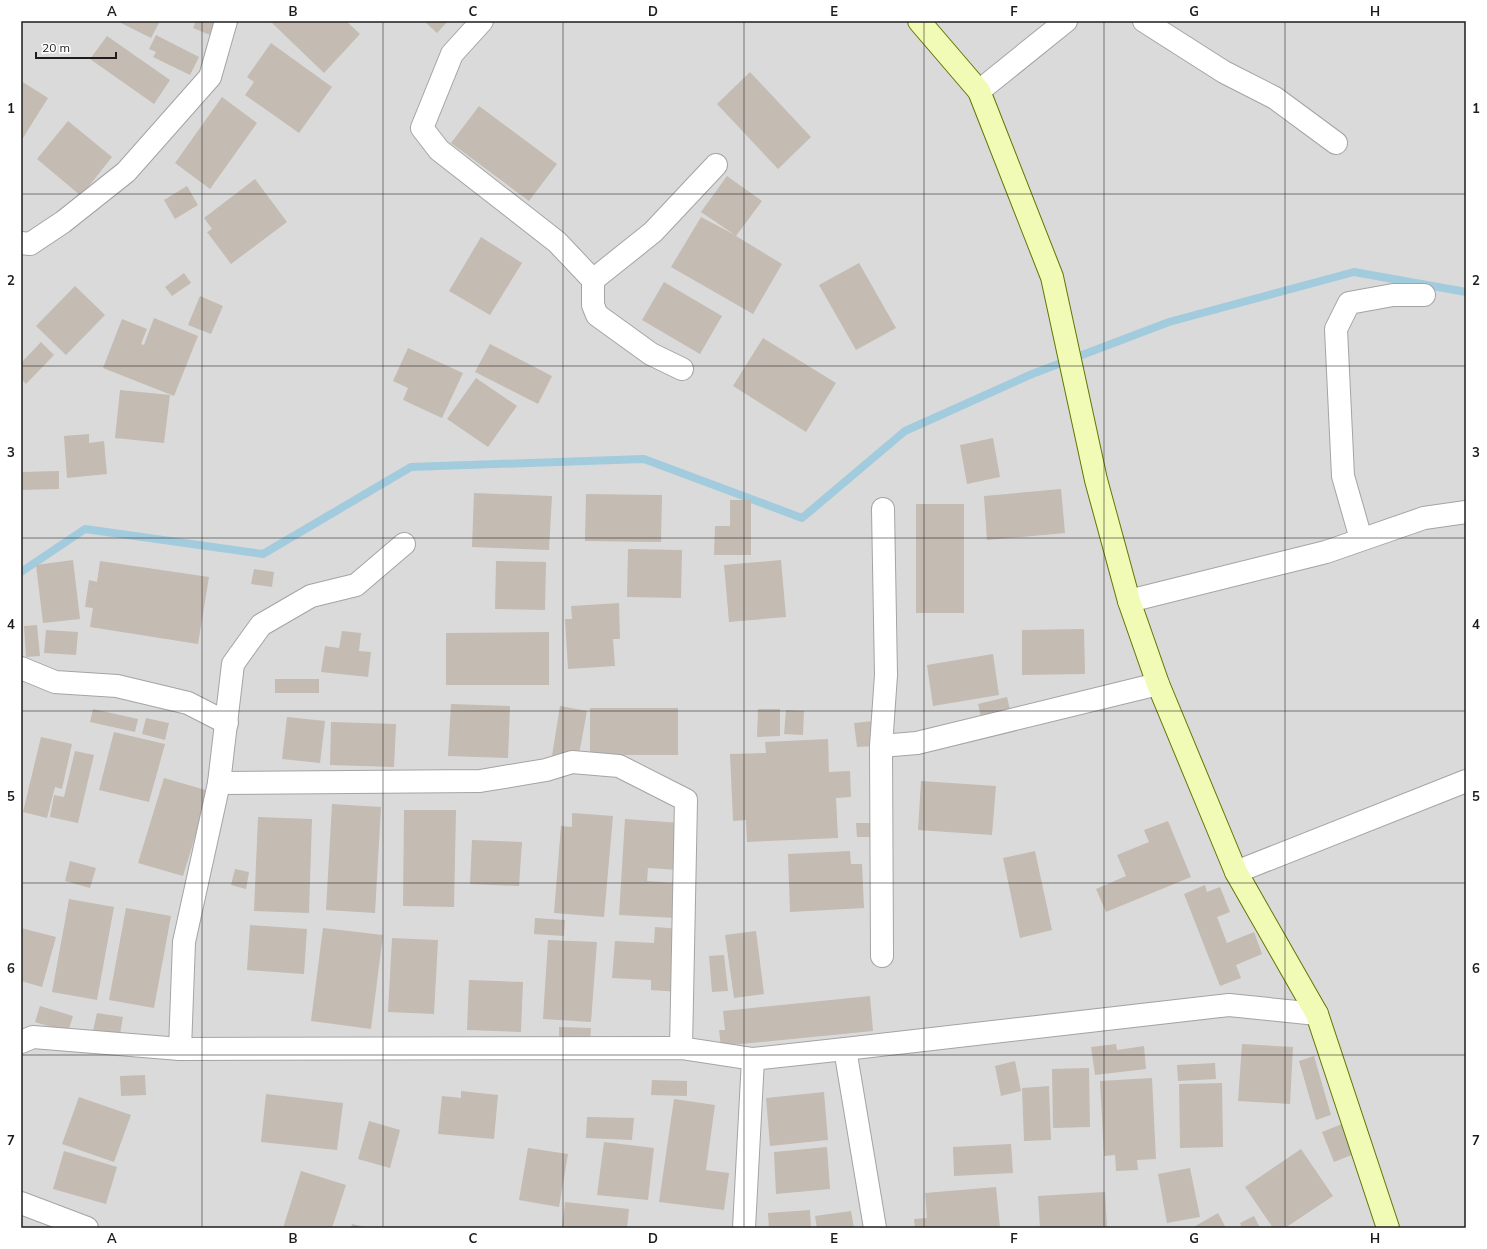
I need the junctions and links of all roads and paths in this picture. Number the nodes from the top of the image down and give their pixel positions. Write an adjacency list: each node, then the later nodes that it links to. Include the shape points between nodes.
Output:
1 (226, 21): 9 (street, via 210,77 126,172 63,222 30,244)
2 (482, 21): 10 (street, via 452,54 422,128 439,150 556,242)
3 (919, 21): 6 (street)
4 (1066, 21): 6 (street)
5 (1144, 21): 7 (street, via 1224,72 1275,98)
6 (979, 91): 17 (street, via 1052,277 1096,480)
7 (1336, 143)
8 (716, 165): 10 (street, via 653,232)
9 (21, 243)
10 (593, 280): 12 (street, via 593,305 597,315 651,354)
11 (1424, 295): 15 (street, via 1393,295 1349,303 1336,329 1343,476)
12 (682, 369)
13 (883, 509): 21 (street, via 886,675)
14 (1466, 512): 15 (street, via 1424,518)
15 (1361, 539): 17 (street, via 1326,552)
16 (404, 544): 20 (street, via 356,584 311,596 261,625 233,664)
17 (1129, 601): 19 (street)
18 (21, 668): 20 (street, via 55,682 117,686 188,703)
19 (1158, 684): 21 (street, via 917,743); 24 (street)
20 (227, 723): 23 (street)
21 (881, 746): 25 (street)
22 (1466, 781): 24 (street)
23 (219, 782): 28 (street, via 480,781 546,770 572,762 619,766 686,800); 29 (street, via 184,942)
24 (1236, 872): 26 (street)
25 (882, 956)
26 (1317, 1014): 30 (street, via 1229,1005); 36 (street)
27 (25, 1037): 29 (street)
28 (681, 1048): 29 (street); 31 (street)
29 (180, 1049)
30 (845, 1050): 31 (street); 35 (street)
31 (753, 1059): 34 (street)
32 (21, 1202): 33 (street)
33 (87, 1228)
34 (744, 1228)
35 (875, 1228)
36 (1388, 1228)

